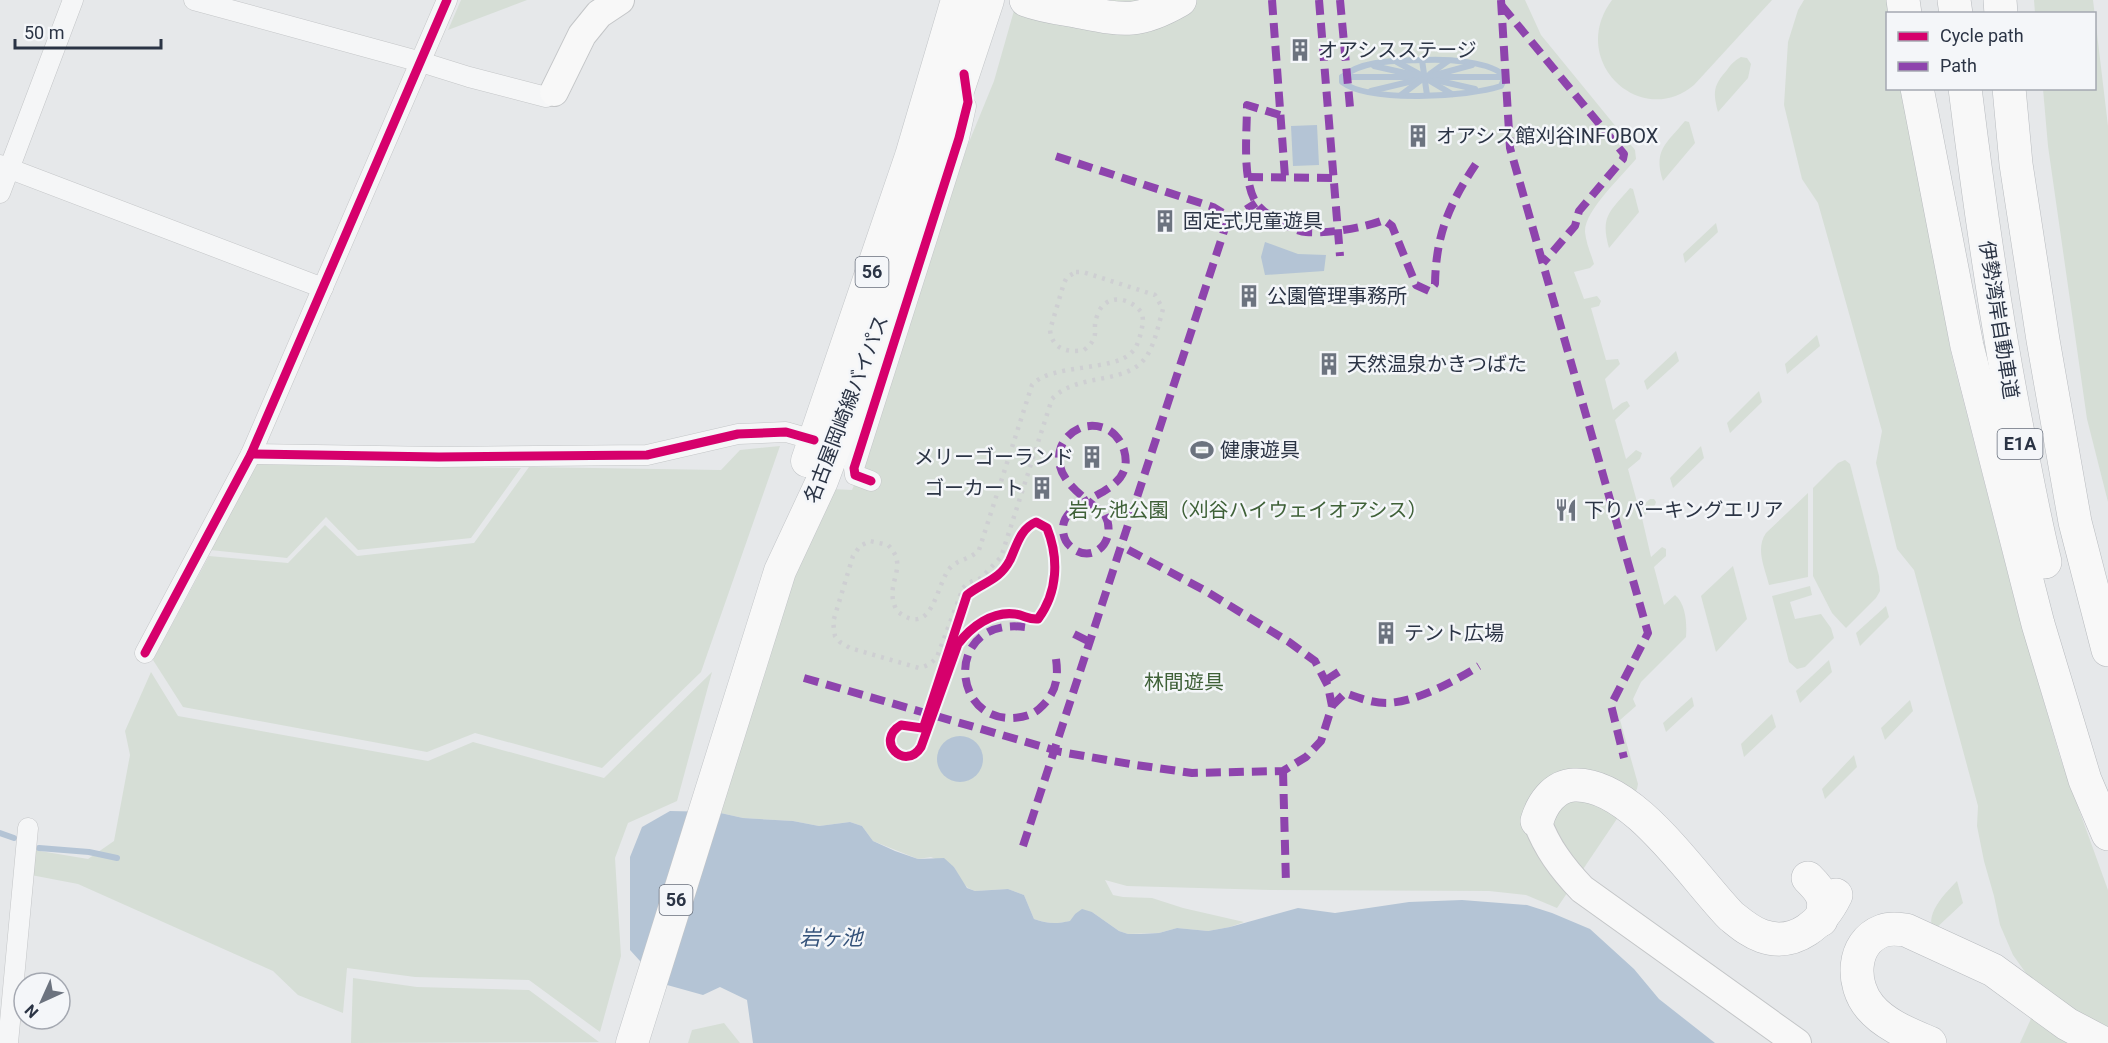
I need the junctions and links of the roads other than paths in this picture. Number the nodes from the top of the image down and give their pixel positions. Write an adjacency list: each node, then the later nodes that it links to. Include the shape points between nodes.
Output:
1 (73, 0): 15 (street)
2 (194, 0): 9 (street)
3 (447, 0): 9 (street)
4 (620, 0): 14 (street, via 599,14 582,35)
5 (957, 0): 18 (main road, 名古屋岡崎線バイパス / 56, via 911,156)
6 (988, 0): 10 (main road, 名古屋岡崎線バイパス / 56)
7 (1026, 0): 8 (highway, via 1124,19 1164,10)
8 (1180, 0)
9 (421, 62): 14 (street, via 546,97); 17 (street)
10 (964, 74): 20 (street, via 968,102 959,138 854,468 855,475); 21 (main road, 名古屋岡崎線バイパス / 56, via 882,320 822,481)
11 (1917, 90): 27 (highway, via 1966,346 2029,589 2085,780)
12 (1965, 90): 24 (highway, 伊勢湾岸自動車道 / E1A, via 2002,349 2037,529)
13 (2008, 90): 22 (highway, 伊勢湾岸自動車道 / E1A, via 2043,340 2075,522)
14 (554, 92)
15 (5, 167): 16 (street); 17 (street)
16 (0, 193)
17 (324, 288): 19 (street)
18 (814, 440): 19 (street, via 786,432 738,434 647,455); 21 (main road, 名古屋岡崎線バイパス / 56, via 793,501)
19 (251, 454): 23 (street)
20 (871, 481)
21 (791, 543): 30 (main road, 名古屋岡崎線バイパス / 56)
22 (2108, 650)
23 (145, 653)
24 (2108, 793)
25 (1537, 821): 28 (highway, via 1540,809 1567,785 1582,785 1615,796 1641,815 1714,898 1746,928 1763,937 1793,937 1808,930 1829,908 1824,908 1824,898); 31 (street, via 1553,855 1582,889)
26 (28, 828): 29 (street)
27 (2108, 834)
28 (1808, 878)
29 (8, 1043)
30 (632, 1043)
31 (1797, 1043)
32 (1930, 1043): 33 (highway, via 1886,1021 1872,1010 1860,992 1855,975 1857,964 1870,939 1881,932 1906,930 1993,970 2067,1024)
33 (2103, 1043)

